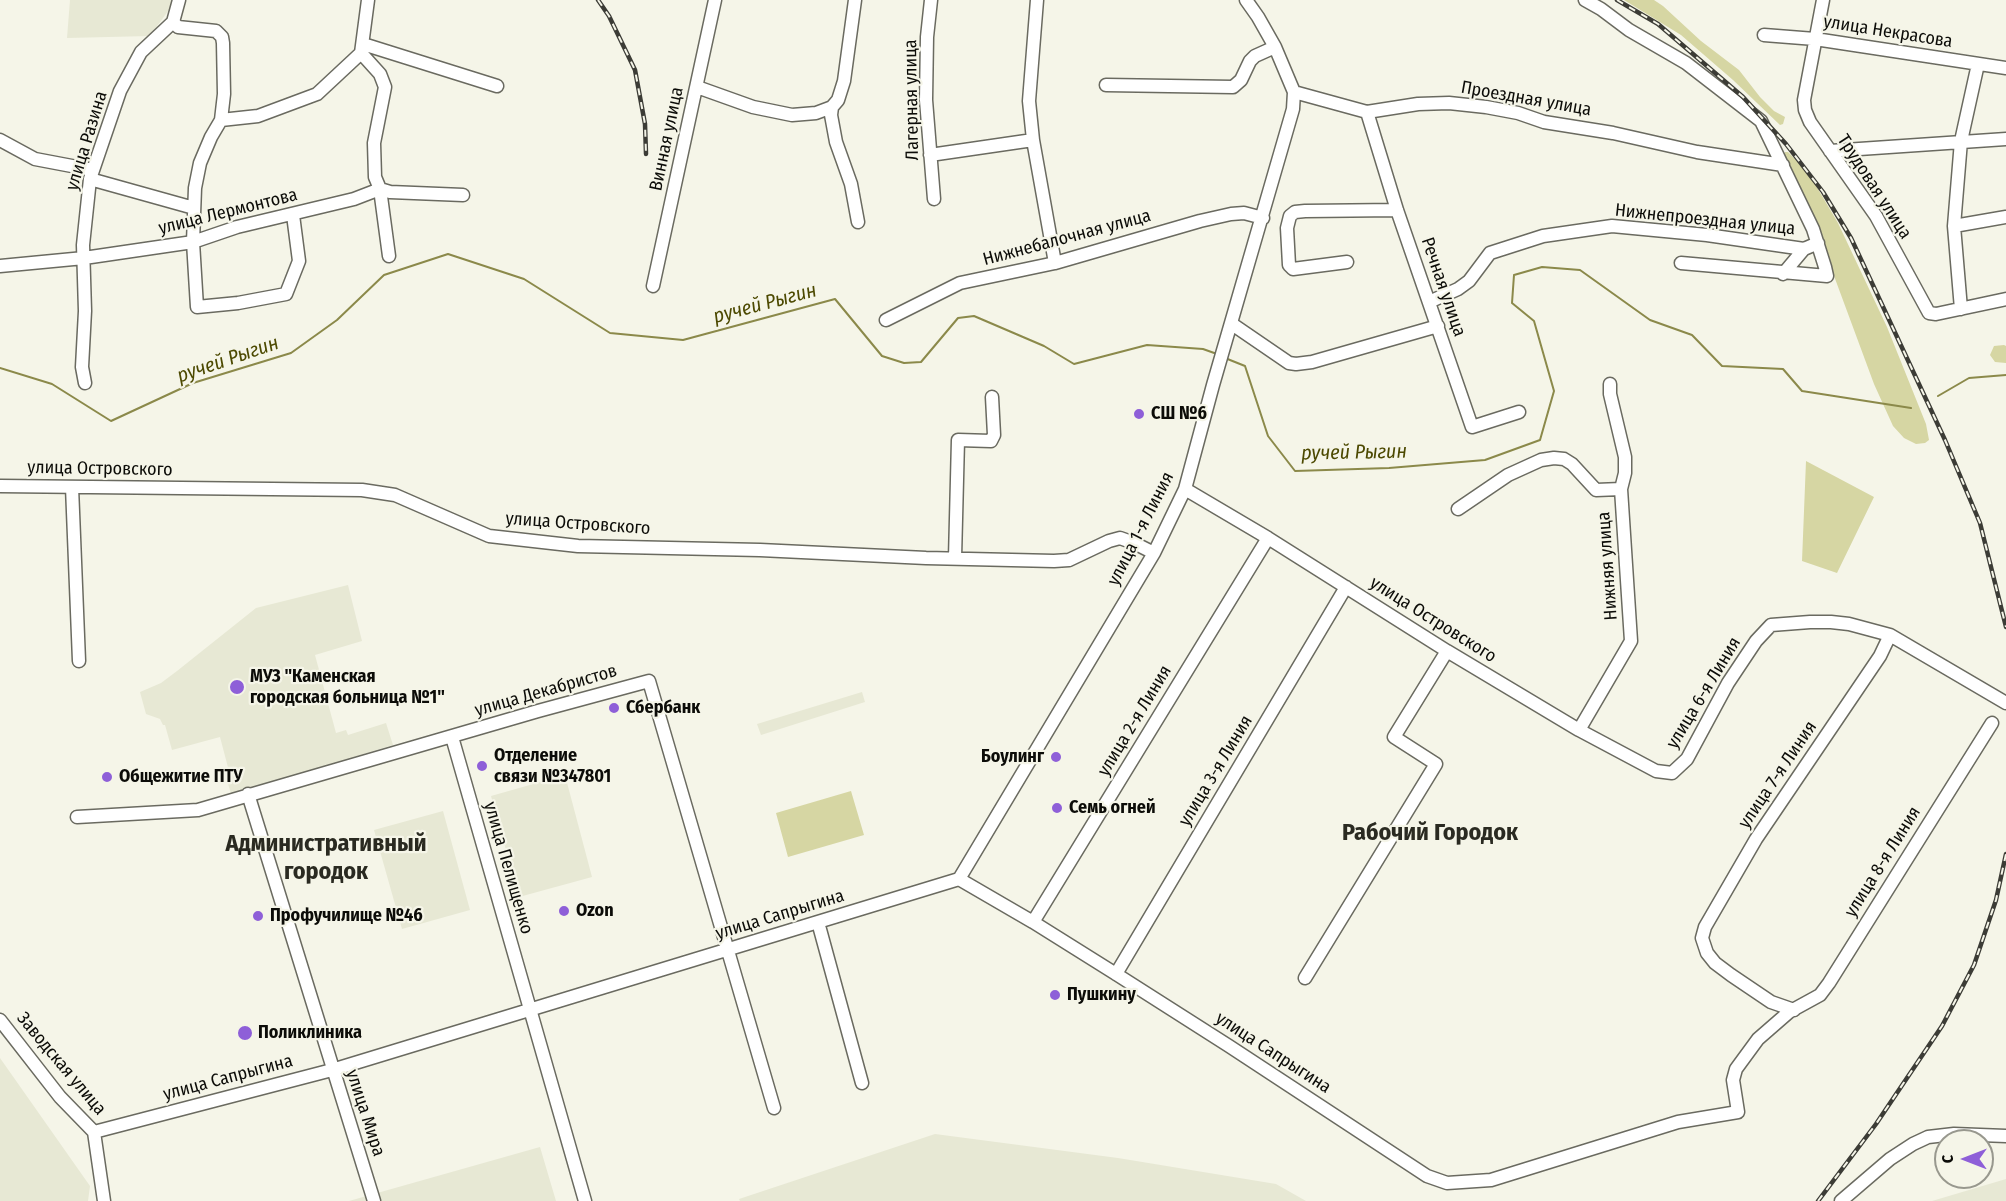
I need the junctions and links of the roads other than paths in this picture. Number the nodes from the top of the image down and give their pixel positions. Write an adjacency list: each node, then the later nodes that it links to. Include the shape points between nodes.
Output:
1 (179, 0): 10 (street)
2 (368, 0): 14 (street)
3 (715, 0): 19 (street, Винная улица)
4 (855, 0): 21 (street, via 844,81)
5 (931, 0): 29 (street, Лагерная улица, via 926,100)
6 (1037, 0): 26 (street, via 1029,101)
7 (1246, 0): 13 (street)
8 (1585, 0): 30 (street, via 1686,63 1749,111 1761,121)
9 (1823, 0): 12 (street, Трудовая улица)
10 (173, 22): 23 (street, via 178,27 216,32 222,37); 31 (street, улица Разина, via 141,52 132,67 116,101)
11 (1764, 35): 12 (street, улица Некрасова)
12 (1815, 39): 15 (street, улица Некрасова); 28 (street, Трудовая улица, via 1804,107)
13 (1275, 47): 17 (street, via 1255,56 1233,87); 20 (street)
14 (362, 49): 18 (street); 23 (street, via 317,94 258,116); 32 (street, via 385,87 374,143 375,177)
15 (1978, 64): 16 (street, улица Некрасова); 27 (street)
16 (2006, 68)
17 (1106, 85)
18 (497, 86)
19 (697, 87): 21 (street, via 753,107 792,115); 52 (street, Винная улица)
20 (1294, 92): 22 (street, Проездная улица); 39 (street, улица 1-я Линия, via 1293,110)
21 (832, 107): 40 (street, via 836,142 851,184)
22 (1368, 112): 30 (street, Проездная улица, via 1418,104 1486,107 1697,152); 36 (street, Речная улица)
23 (221, 120): 35 (street, via 200,163)
24 (2006, 139): 27 (street)
25 (0, 140): 31 (street, via 35,159)
26 (1033, 140): 29 (street); 48 (street)
27 (1961, 141): 28 (street); 41 (street)
28 (1830, 151): 55 (street, Трудовая улица, via 1876,216 1926,310 1935,314)
29 (930, 155): 34 (street, Лагерная улица)
30 (1783, 165): 43 (street)
31 (92, 174): 35 (street); 46 (street, улица Разина)
32 (380, 189): 33 (street, улица Лермонтова); 37 (street, улица Лермонтова); 45 (street)
33 (463, 195)
34 (934, 199)
35 (194, 208): 42 (street)
36 (1396, 210): 47 (street, via 1305,211 1290,216 1289,265 1293,268); 54 (street, Речная улица)
37 (292, 215): 42 (street, улица Лермонтова); 42 (street, via 299,261 286,294 196,307)
38 (2006, 217): 41 (street)
39 (1263, 218): 48 (street, Нижнебалочная улица, via 1231,214); 57 (street, улица 1-я Линия)
40 (858, 222)
41 (1954, 226): 55 (street)
42 (193, 242): 46 (street, улица Лермонтова)
43 (1818, 243): 44 (street, Нижнепроездная улица); 51 (street, via 1827,276)
44 (1804, 249): 51 (street); 54 (street, Нижнепроездная улица, via 1612,226 1542,236 1490,254 1469,281)
45 (389, 256)
46 (84, 258): 50 (street, улица Лермонтова); 59 (street, улица Разина)
47 (1347, 262)
48 (1055, 263): 56 (street, Нижнебалочная улица, via 960,283)
49 (1681, 263): 51 (street)
50 (0, 266)
51 (1783, 274)
52 (653, 285)
53 (2006, 299): 55 (street, Трудовая улица)
54 (1429, 302): 58 (street, Речная улица)
55 (1961, 309)
56 (886, 320)
57 (1232, 324): 58 (street, via 1296,364); 65 (street, улица 1-я Линия)
58 (1438, 326): 62 (street, Речная улица, via 1472,427)
59 (85, 383)
60 (1610, 384): 66 (street, Нижняя улица, via 1624,457)
61 (992, 397): 70 (street, via 991,441 958,440)
62 (1518, 412)
63 (0, 486): 64 (street, улица Островского)
64 (72, 487): 70 (street, улица Островского, via 363,490 394,495 504,539 578,546); 74 (street)
65 (1185, 489): 68 (street, улица Островского); 69 (street, улица 1-я Линия)
66 (1621, 489): 67 (street, Нижняя улица, via 1596,490 1572,464 1554,458 1508,475); 77 (street, Нижняя улица, via 1631,641)
67 (1458, 508)
68 (1268, 538): 71 (street, улица Островского); 84 (street, улица 2-я Линия)
69 (1154, 553): 70 (street, улица Островского, via 1120,538 1062,561); 82 (street, улица 1-я Линия)
70 (955, 558)
71 (1346, 587): 73 (street, улица Островского); 86 (street, улица 3-я Линия)
72 (1890, 635): 75 (street); 79 (street, улица 6-я Линия, via 1831,622 1771,626 1756,640 1728,683 1688,759 1672,773); 89 (street, улица 7-я Линия, via 1880,656 1756,839 1702,938 1715,963 1771,1002)
73 (1447, 651): 77 (street, улица Островского); 87 (street, via 1394,737 1436,764)
74 (79, 661)
75 (2006, 703)
76 (1992, 723): 89 (street, улица 8-я Линия, via 1829,983 1820,995)
77 (1580, 729): 79 (street, улица Островского)
78 (452, 737): 80 (street, улица Декабристов); 85 (street, улица Декабристов, via 649,681); 88 (street, улица Пелищенко)
79 (1666, 773)
80 (248, 794): 81 (street, улица Декабристов, via 198,810); 91 (street, улица Мира)
81 (77, 817)
82 (959, 879): 83 (street, улица Сапрыгина); 84 (street, улица Сапрыгина)
83 (818, 922): 85 (street, улица Сапрыгина); 92 (street)
84 (1033, 922): 86 (street, улица Сапрыгина)
85 (728, 950): 88 (street, улица Сапрыгина); 93 (street)
86 (1116, 974): 96 (street, улица Сапрыгина)
87 (1305, 978)
88 (530, 1010): 91 (street, улица Сапрыгина); 99 (street, улица Пелищенко)
89 (1794, 1010): 96 (street, улица 8-я Линия, via 1758,1039 1736,1069 1733,1080 1738,1112 1678,1122 1491,1180 1447,1183)
90 (0, 1020): 94 (street, Заводская улица, via 60,1097)
91 (332, 1070): 94 (street, улица Сапрыгина); 98 (street, улица Мира)
92 (862, 1083)
93 (774, 1108)
94 (94, 1132): 97 (street)
95 (2006, 1136): 100 (street, via 1928,1137 1890,1159)
96 (1413, 1168)
97 (104, 1201)
98 (374, 1201)
99 (585, 1201)
100 (1841, 1201)

